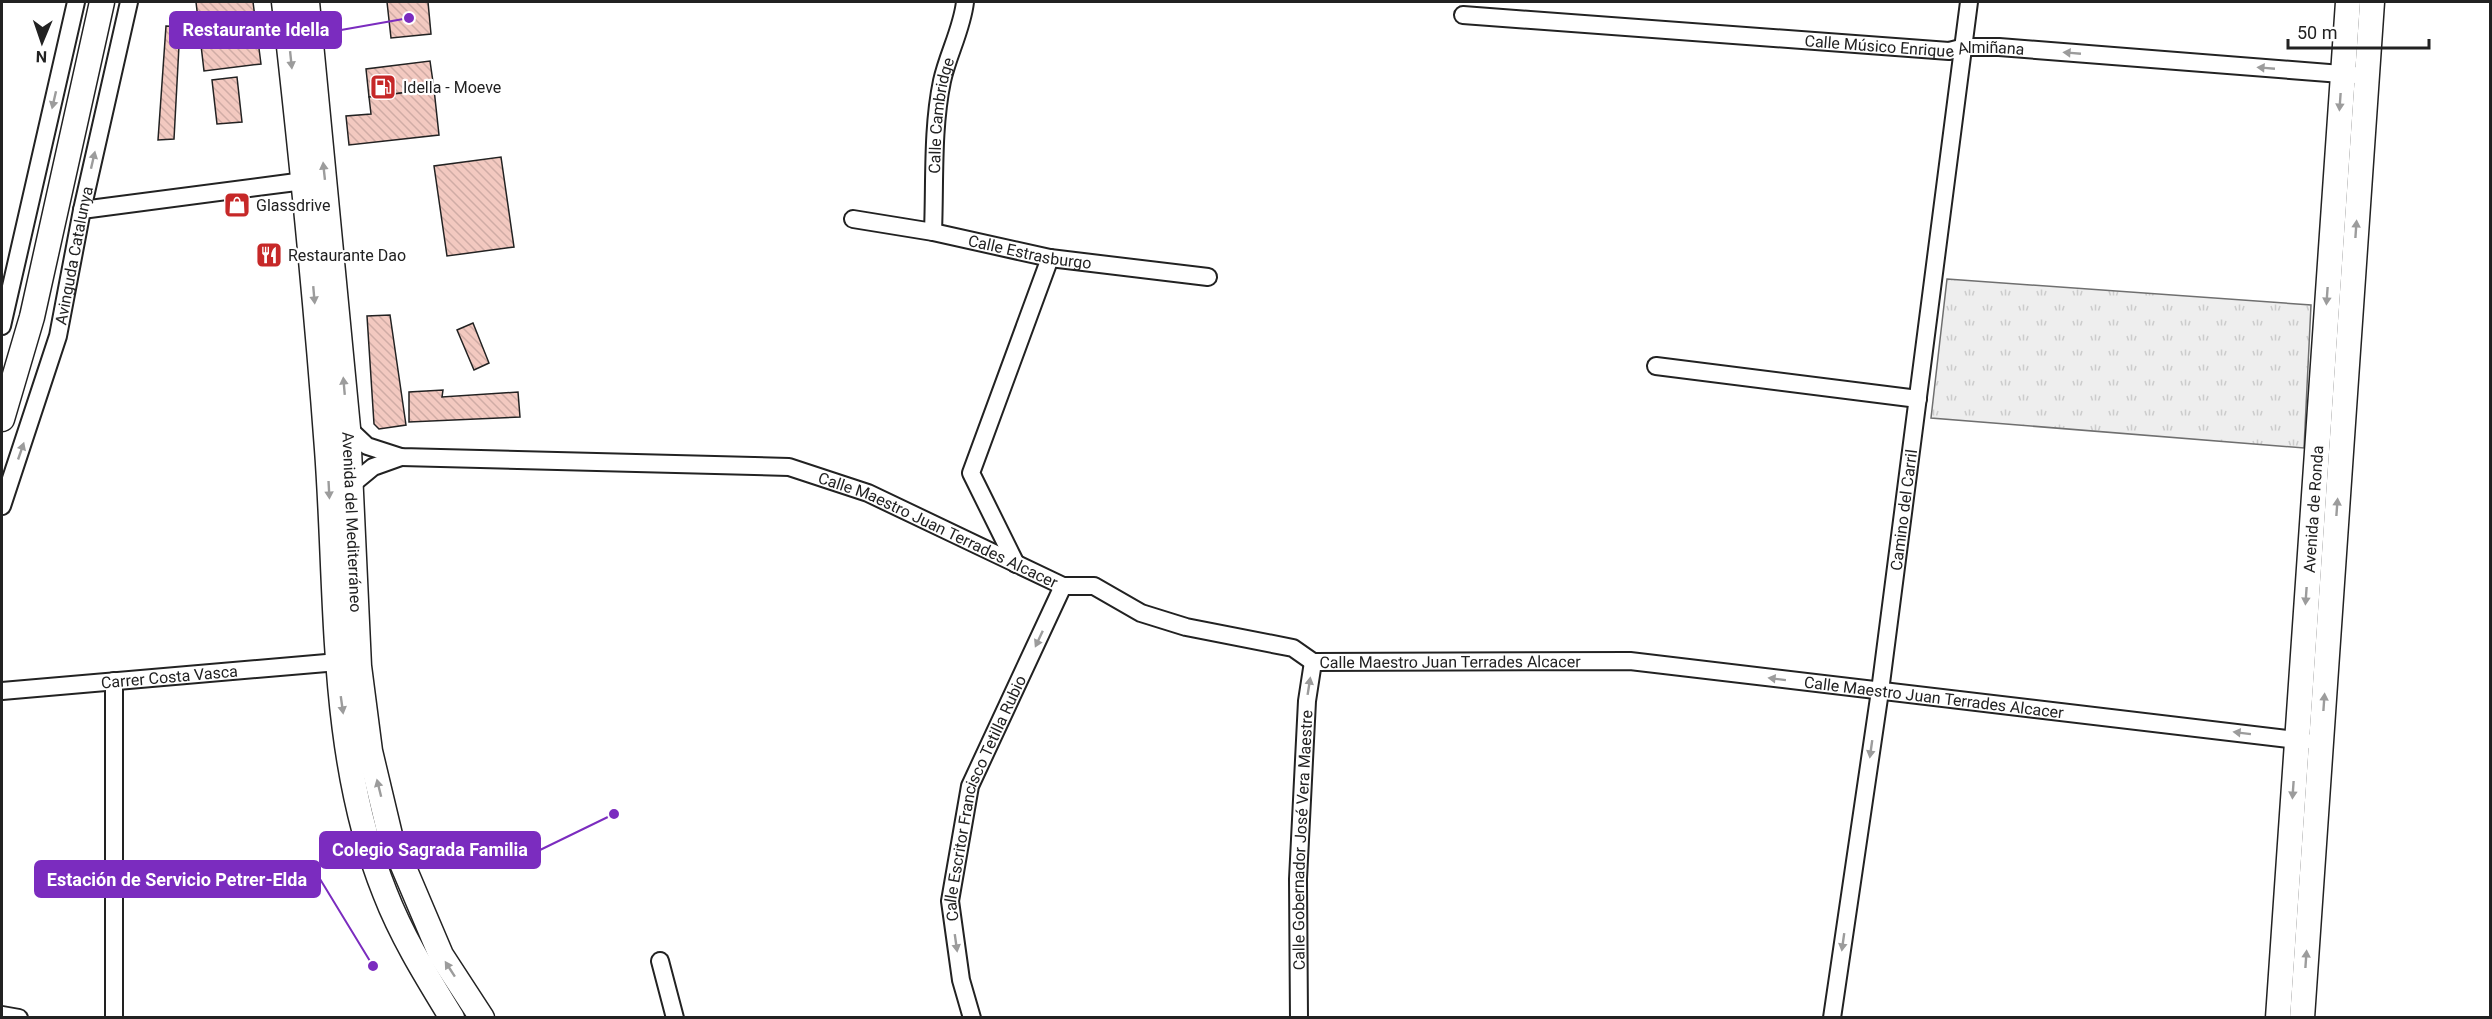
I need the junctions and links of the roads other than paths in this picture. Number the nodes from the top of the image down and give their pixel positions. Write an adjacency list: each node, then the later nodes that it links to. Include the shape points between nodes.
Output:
1 (76, 2): 20 (street, one-way to 20)
2 (102, 2): 23 (street, Avinguda Catalunya, via 32,317)
3 (129, 2): 15 (street, Avinguda Catalunya, one-way to 3)
4 (284, 2): 14 (street, Avenida del Mediterráneo, one-way to 14)
5 (307, 2): 24 (street, Avenida del Mediterráneo, one-way to 5)
6 (965, 2): 17 (street, Calle Cambridge, via 942,78)
7 (1969, 2): 11 (street, Camino del Carril)
8 (2348, 2): 12 (street, Avenida de Ronda)
9 (2372, 2): 13 (street, Avenida de Ronda)
10 (1464, 15): 11 (street, Calle Músico Enrique Almiñana, via 1950,51)
11 (1965, 47): 12 (street, Calle Músico Enrique Almiñana, one-way to 11); 22 (street, Camino del Carril)
12 (2342, 75): 13 (street, Calle Músico Enrique Almiñana); 35 (street, Avenida de Ronda, one-way to 35)
13 (2367, 76): 36 (street, Avenida de Ronda, one-way to 13)
14 (304, 181): 15 (street); 30 (street, Avenida del Mediterráneo, one-way to 30, via 328,461)
15 (82, 210): 27 (street, Avinguda Catalunya, one-way to 15, via 58,336)
16 (853, 219): 17 (street, Calle Estrasburgo)
17 (933, 232): 18 (street, Calle Estrasburgo)
18 (1050, 258): 19 (street, Calle Estrasburgo); 28 (street, via 971,473)
19 (1208, 277)
20 (2, 326)
21 (1656, 366): 22 (street)
22 (1918, 399): 34 (street, Camino del Carril)
23 (2, 418)
24 (348, 429): 25 (street, Calle Maestro Juan Terrades Alcacer, via 367,446); 26 (street, Avenida del Mediterráneo)
25 (401, 457): 26 (street, Calle Maestro Juan Terrades Alcacer, via 373,467); 28 (street, Calle Maestro Juan Terrades Alcacer, via 789,467 868,493)
26 (350, 486): 42 (street, Avenida del Mediterráneo, one-way to 26, via 441,955 388,825 370,751 359,666)
27 (2, 506)
28 (1016, 564): 29 (street, Calle Maestro Juan Terrades Alcacer)
29 (1063, 586): 31 (street, Calle Maestro Juan Terrades Alcacer, via 1094,586 1141,614 1293,648); 44 (street, Calle Escritor Francisco Tetilla Rubio, one-way to 44, via 970,786 950,901 961,980)
30 (338, 662): 32 (street, Carrer Costa Vasca); 41 (street, Avenida del Mediterráneo, one-way to 41, via 351,771 372,856 414,956)
31 (1313, 662): 34 (street, Calle Maestro Juan Terrades Alcacer, one-way to 31, via 1630,661); 45 (street, Calle Gobernador José Vera Maestre, one-way to 31, via 1298,879 1307,701)
32 (114, 681): 33 (street, Carrer Costa Vasca); 40 (street)
33 (2, 691)
34 (1880, 691): 35 (street, Calle Maestro Juan Terrades Alcacer, one-way to 34); 46 (street, Camino del Carril, one-way to 46)
35 (2296, 740): 36 (street, Calle Maestro Juan Terrades Alcacer); 47 (street, Avenida de Ronda, one-way to 47)
36 (2321, 743): 48 (street, Avenida de Ronda, one-way to 36)
37 (660, 961): 43 (street)
38 (2, 1015): 39 (street)
39 (19, 1017)
40 (114, 1017)
41 (452, 1017)
42 (482, 1017)
43 (675, 1017)
44 (972, 1017)
45 (1299, 1017)
46 (1832, 1017)
47 (2278, 1017)
48 (2302, 1017)

